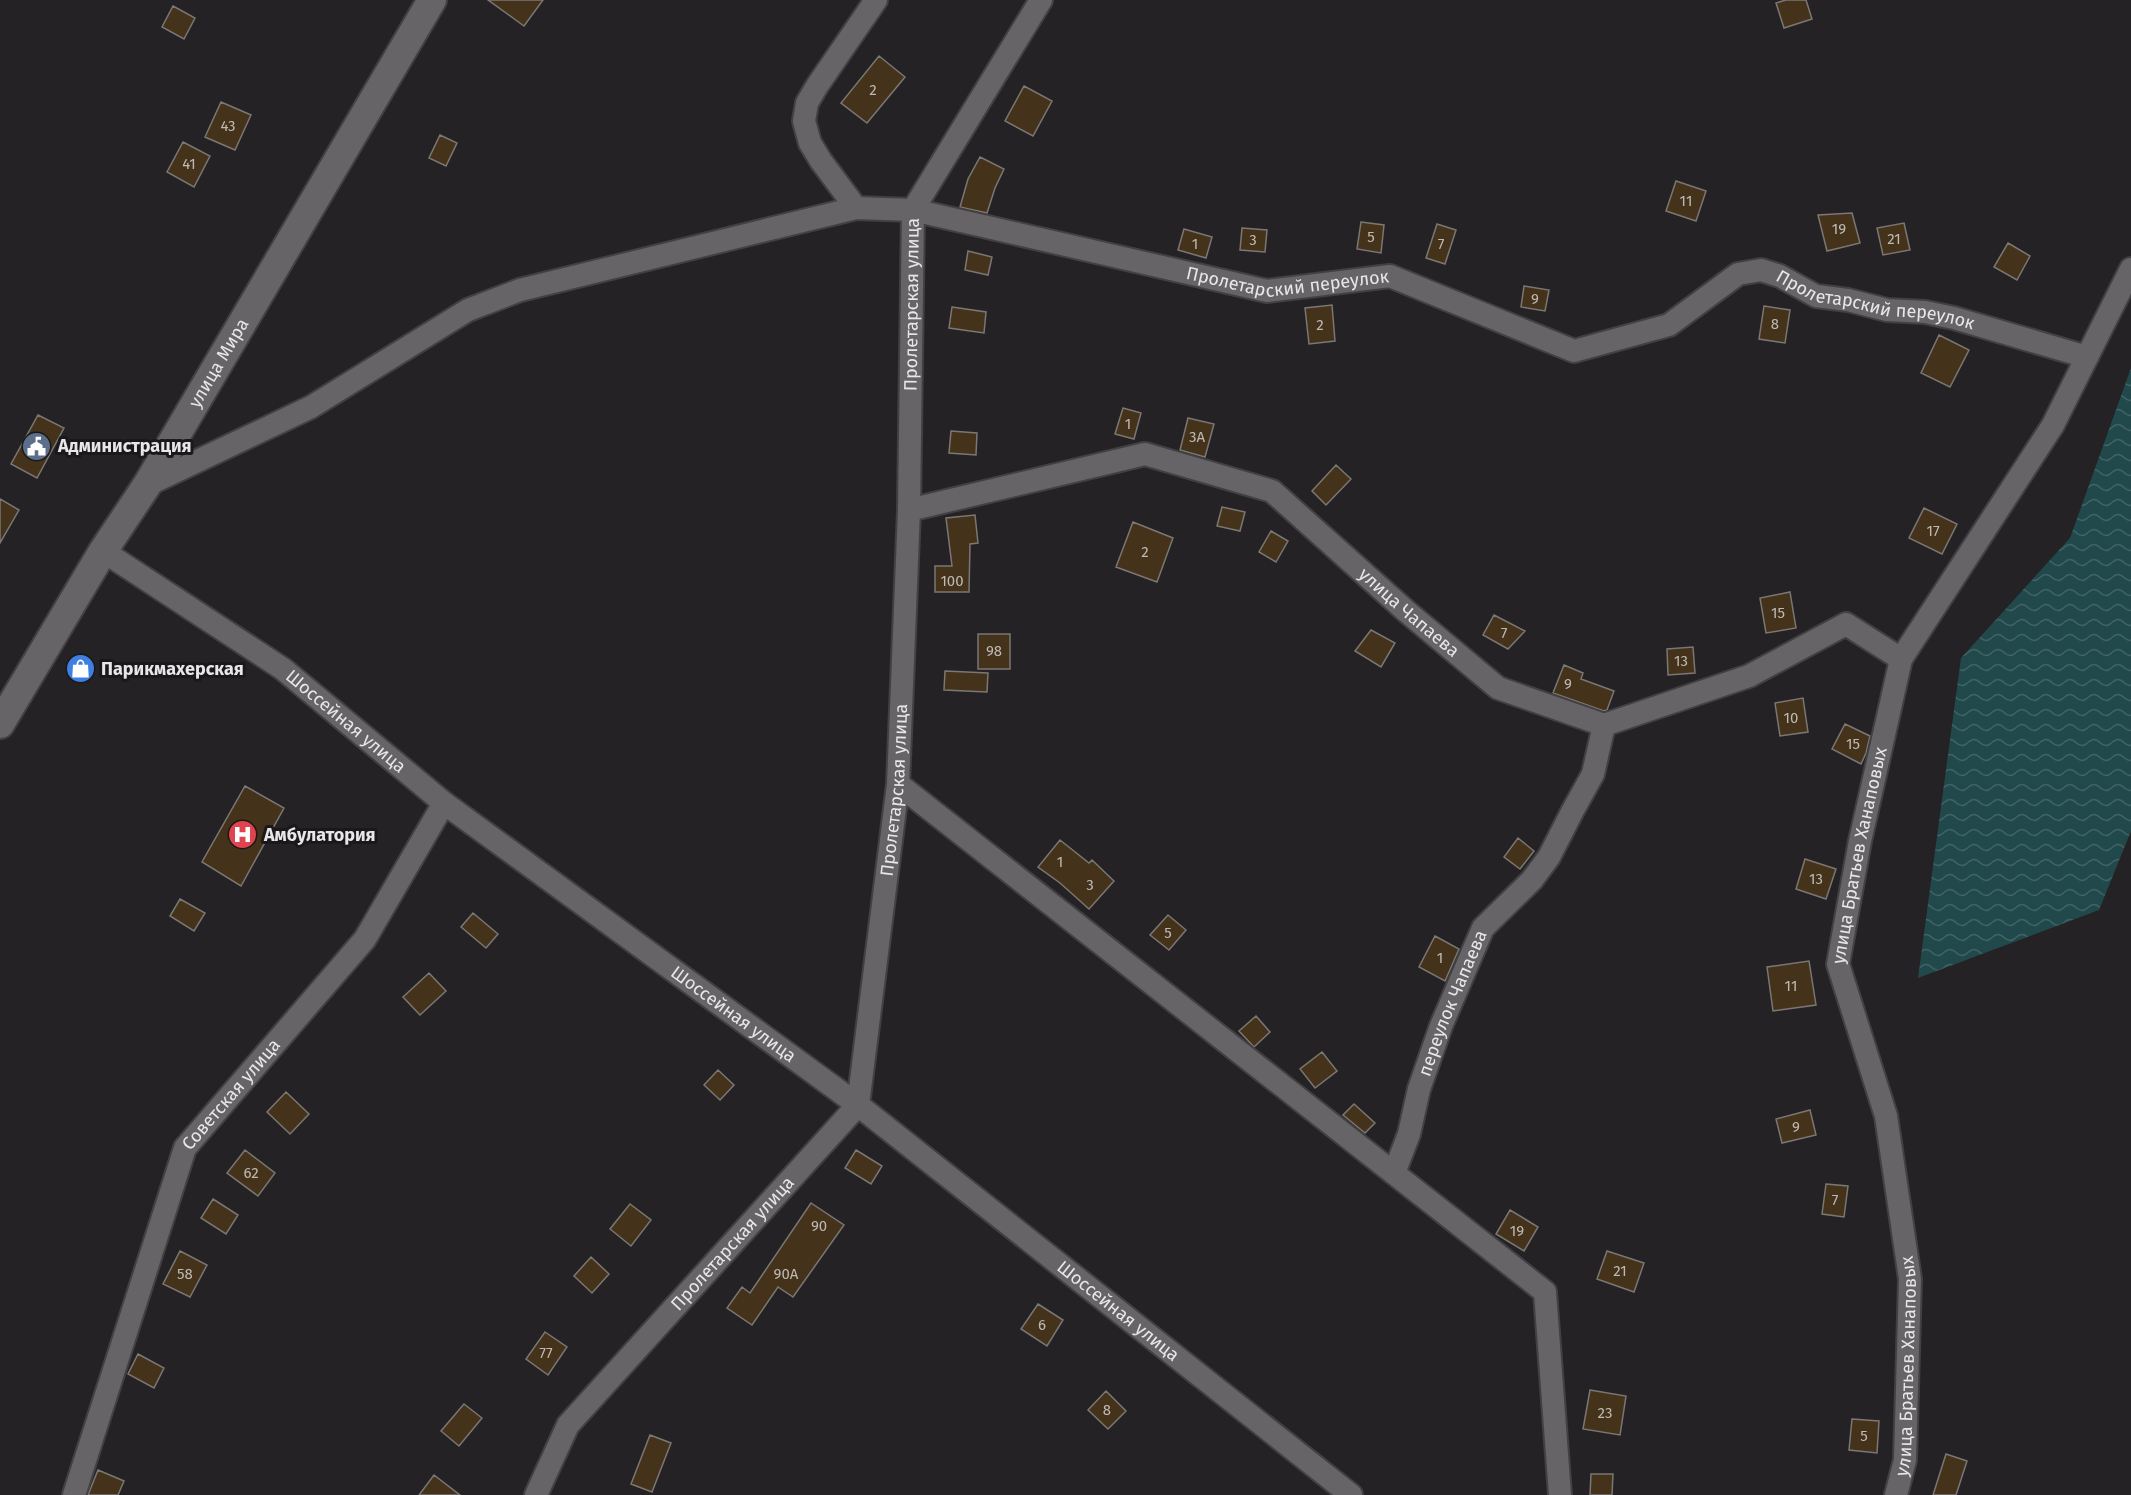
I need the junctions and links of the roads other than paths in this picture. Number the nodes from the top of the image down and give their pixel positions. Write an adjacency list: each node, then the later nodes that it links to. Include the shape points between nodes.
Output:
1 (432, 0): 8 (street, улица Мира)
2 (876, 0): 4 (street, via 817,86 807,103 804,121 810,143)
3 (1041, 0): 5 (street, Пролетарская улица)
4 (856, 208): 5 (street, Пролетарский переулок); 8 (street, Пролетарский переулок, via 520,290 468,310 311,407)
5 (913, 210): 7 (street, Пролетарский переулок, via 1267,291 1390,276 1574,351 1669,325 1738,274 1761,270 1816,296 1954,318); 9 (street, Пролетарская улица)
6 (2131, 269): 7 (street, улица Братьев Ханаповых)
7 (2087, 357): 11 (street, улица Братьев Ханаповых, via 2053,425)
8 (147, 484): 10 (street, улица Мира)
9 (909, 510): 13 (street, улица Чапаева, via 1146,454 1272,492 1498,688); 14 (street, Пролетарская улица)
10 (103, 551): 12 (street, улица Мира); 15 (street, Шоссейная улица, via 283,669)
11 (1900, 659): 13 (street, via 1846,624 1749,676); 22 (street, улица Братьев Ханаповых, via 1838,964 1886,1116 1910,1279 1905,1460)
12 (0, 724)
13 (1604, 725): 17 (street, переулок Чапаева, via 1593,774 1550,857 1483,928 1441,1026)
14 (898, 784): 16 (street, Пролетарская улица); 17 (street)
15 (444, 803): 16 (street, Шоссейная улица); 18 (street, Советская улица, via 365,939 185,1148)
16 (858, 1105): 19 (street, Пролетарская улица, via 568,1425); 20 (street, Шоссейная улица)
17 (1394, 1173): 21 (street, via 1545,1292)
18 (74, 1495)
19 (536, 1495)
20 (1350, 1495)
21 (1560, 1495)
22 (1896, 1495)

